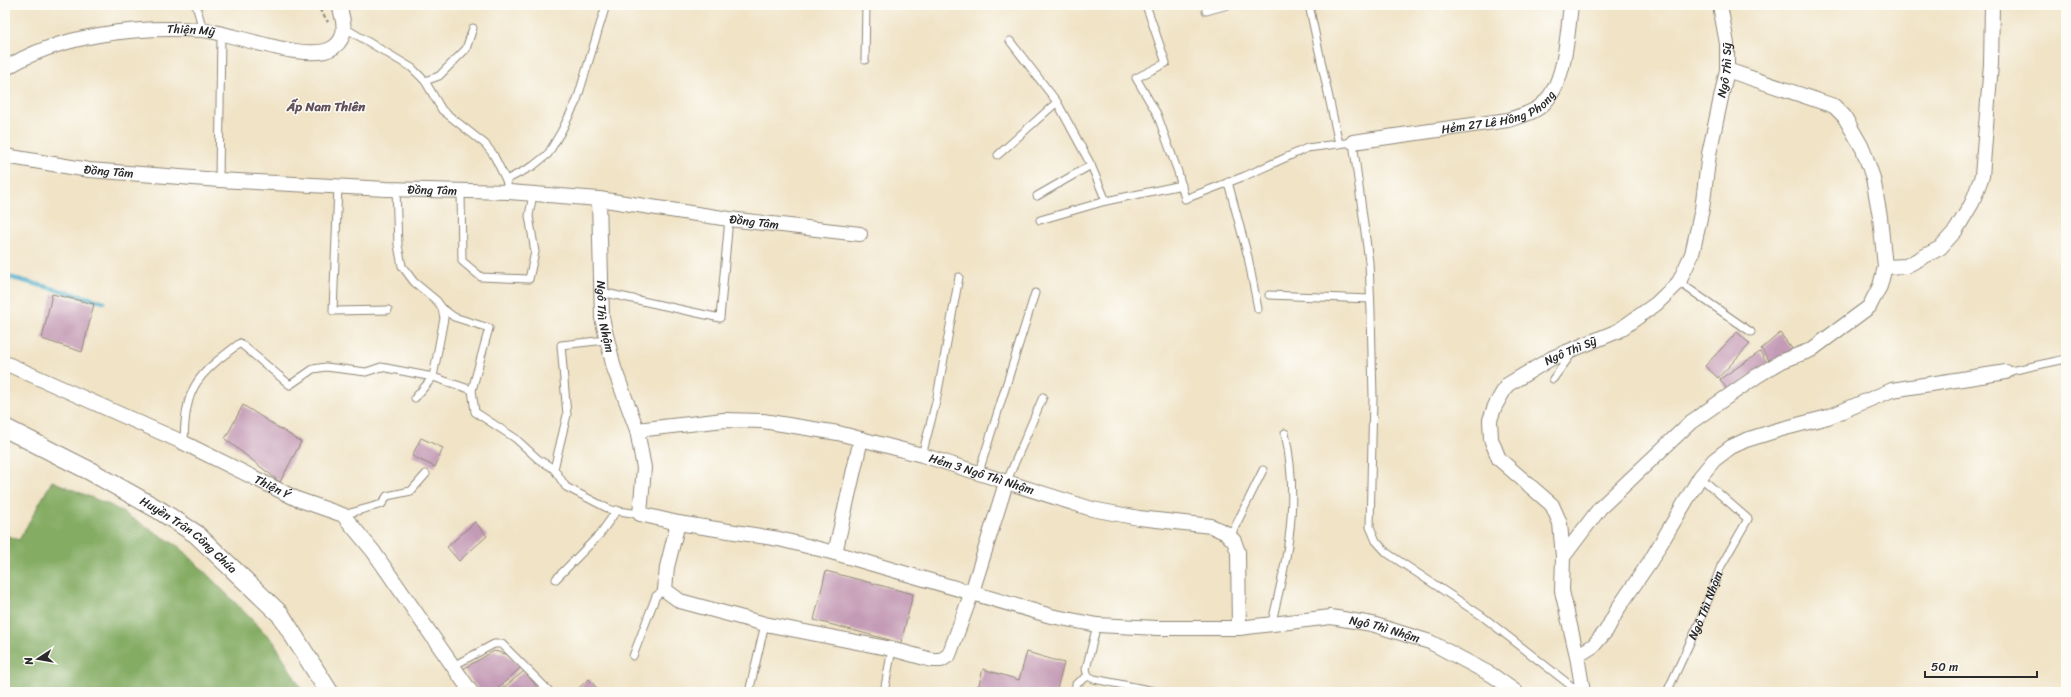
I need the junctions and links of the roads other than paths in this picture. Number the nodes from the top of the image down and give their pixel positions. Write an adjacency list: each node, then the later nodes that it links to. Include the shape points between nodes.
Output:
1 (196, 5): 14 (lane)
2 (339, 5): 12 (street)
3 (606, 5): 29 (lane, via 577,100 561,132 548,154)
4 (866, 5): 17 (lane)
5 (1146, 5): 28 (lane, via 1166,63 1136,78 1157,114)
6 (1228, 5): 11 (lane)
7 (1309, 5): 22 (lane)
8 (1571, 5): 22 (street, Hẻm 27 Lê Hồng Phong, via 1564,57 1556,85 1542,105 1530,113 1508,120)
9 (1720, 5): 19 (street, Ngô Thì Sỹ, via 1727,44)
10 (1992, 5): 40 (street, via 1991,64 1982,176 1972,203 1956,230 1940,248 1906,266)
11 (1206, 11)
12 (345, 28): 15 (street, Thiện Mỹ, via 334,47 323,51 298,51); 20 (lane, via 412,68)
13 (473, 28): 20 (lane, via 466,49 439,76)
14 (203, 30): 15 (street, Thiện Mỹ); 18 (street, Thiện Mỹ, via 124,32 78,40 41,50)
15 (221, 34): 26 (lane)
16 (1010, 41): 21 (lane)
17 (865, 60)
18 (5, 69)
19 (1727, 70): 40 (street, via 1834,106 1844,116 1863,149 1872,178); 42 (street, Ngô Thì Sỹ, via 1692,254)
20 (425, 81): 29 (lane, via 442,110 485,144 493,154)
21 (1057, 102): 23 (lane); 25 (lane)
22 (1346, 143): 27 (lane, via 1308,148); 46 (lane, via 1369,262)
23 (998, 155)
24 (5, 156): 26 (street, Đồng Tâm, via 89,170)
25 (1092, 165): 34 (lane); 36 (lane)
26 (219, 180): 30 (street, Đồng Tâm)
27 (1228, 182): 28 (lane, via 1185,199); 48 (lane, via 1248,257)
28 (1182, 185): 36 (lane)
29 (507, 186): 32 (street, Đồng Tâm); 33 (street, Đồng Tâm)
30 (338, 187): 31 (street, Đồng Tâm); 49 (lane, via 333,311)
31 (396, 189): 32 (street, Đồng Tâm); 47 (lane, via 398,245 402,266 414,282)
32 (461, 191): 33 (lane, via 462,261 481,277 529,279 535,252 529,216)
33 (533, 194): 35 (street, Đồng Tâm)
34 (1037, 196)
35 (599, 199): 37 (street, Đồng Tâm); 43 (street, Ngô Thì Nhậm)
36 (1106, 201): 38 (lane)
37 (729, 219): 39 (street, Đồng Tâm); 43 (lane, via 720,318)
38 (1040, 220)
39 (860, 234)
40 (1886, 267): 79 (street, via 1869,307 1811,350 1757,376 1691,422 1600,508)
41 (959, 277): 66 (lane, via 936,402)
42 (1679, 282): 50 (lane); 52 (street, Ngô Thì Sỹ, via 1656,304 1625,327)
43 (601, 292): 51 (street, Ngô Thì Nhậm)
44 (1035, 293): 69 (lane)
45 (1269, 295): 46 (lane)
46 (1370, 299): 100 (lane, via 1373,398 1370,527 1376,541 1387,554 1482,616)
47 (442, 308): 56 (lane, via 444,318); 58 (lane, via 454,318 489,328)
48 (1258, 309)
49 (388, 310)
50 (1751, 332)
51 (606, 340): 62 (street, Ngô Thì Nhậm); 67 (lane, via 561,345 567,415)
52 (1577, 348): 57 (lane); 79 (street, Ngô Thì Sỹ, via 1552,358 1507,385 1490,420 1491,439 1498,459 1552,505 1560,523)
53 (2066, 359): 55 (lane)
54 (5, 363): 65 (street, Thiện Ý)
55 (2006, 372): 71 (street, via 1892,390 1828,418 1746,440 1714,460)
56 (433, 377): 58 (lane); 60 (lane); 65 (lane, via 381,367 366,372 326,367 313,369 290,385 240,344 210,365 196,381 184,416)
57 (1553, 379)
58 (472, 390): 67 (lane, via 475,412 515,438 538,459)
59 (1043, 397): 72 (lane)
60 (416, 398)
61 (5, 428): 92 (street, Huyền Trân Công Chúa, via 90,471 196,534 280,614)
62 (637, 430): 64 (street, Hẻm 3 Ngô Thì Nhậm, via 724,420 763,421); 74 (street, Ngô Thì Nhậm, via 644,468)
63 (1286, 432): 83 (lane, via 1292,462 1291,529)
64 (861, 439): 66 (street, Hẻm 3 Ngô Thì Nhậm); 78 (street)
65 (184, 443): 75 (street, Thiện Ý, via 297,499)
66 (922, 454): 69 (street, Hẻm 3 Ngô Thì Nhậm)
67 (554, 469): 73 (lane, via 566,487 611,510)
68 (1263, 470): 77 (lane)
69 (979, 472): 72 (street, Hẻm 3 Ngô Thì Nhậm)
70 (426, 474): 75 (lane, via 411,491 387,496 382,504)
71 (1700, 478): 89 (street, via 1606,631 1593,646); 102 (lane, Ngô Thì Nhậm, via 1748,519 1721,566 1700,621)
72 (1006, 483): 77 (street, Hẻm 3 Ngô Thì Nhậm, via 1092,509 1139,518 1211,526); 82 (street)
73 (617, 510): 74 (lane); 80 (lane, via 600,534)
74 (640, 514): 76 (street, Ngô Thì Nhậm)
75 (343, 515): 90 (street, via 373,551)
76 (678, 523): 78 (street, Ngô Thì Nhậm, via 779,539); 81 (street, via 667,567)
77 (1230, 537): 86 (street, via 1238,552)
78 (835, 553): 82 (street, Ngô Thì Nhậm)
79 (1563, 557): 89 (street, Ngô Thì Sỹ, via 1562,590)
80 (556, 579)
81 (665, 590): 84 (street, via 680,601); 88 (lane, via 656,596)
82 (972, 592): 85 (street, Ngô Thì Nhậm, via 1051,616); 87 (street, via 949,655 941,660 932,660)
83 (1272, 622): 86 (street, Ngô Thì Nhậm); 99 (street, Ngô Thì Nhậm, via 1331,616 1372,624 1430,642 1492,675)
84 (765, 624): 87 (street); 95 (lane)
85 (1097, 625): 86 (street, Ngô Thì Nhậm); 91 (lane, via 1086,669)
86 (1239, 628)
87 (892, 649): 96 (lane)
88 (633, 656)
89 (1577, 656): 101 (street, Ngô Thì Sỹ)
90 (453, 666): 93 (street); 94 (lane, via 494,644 502,644)
91 (1088, 676): 97 (lane, via 1076,684); 98 (lane)
92 (329, 692)
93 (471, 692)
94 (550, 692)
95 (749, 692)
96 (884, 692)
97 (1075, 692)
98 (1159, 692)
99 (1516, 692)
100 (1579, 692)
101 (1583, 692)
102 (1667, 692)

